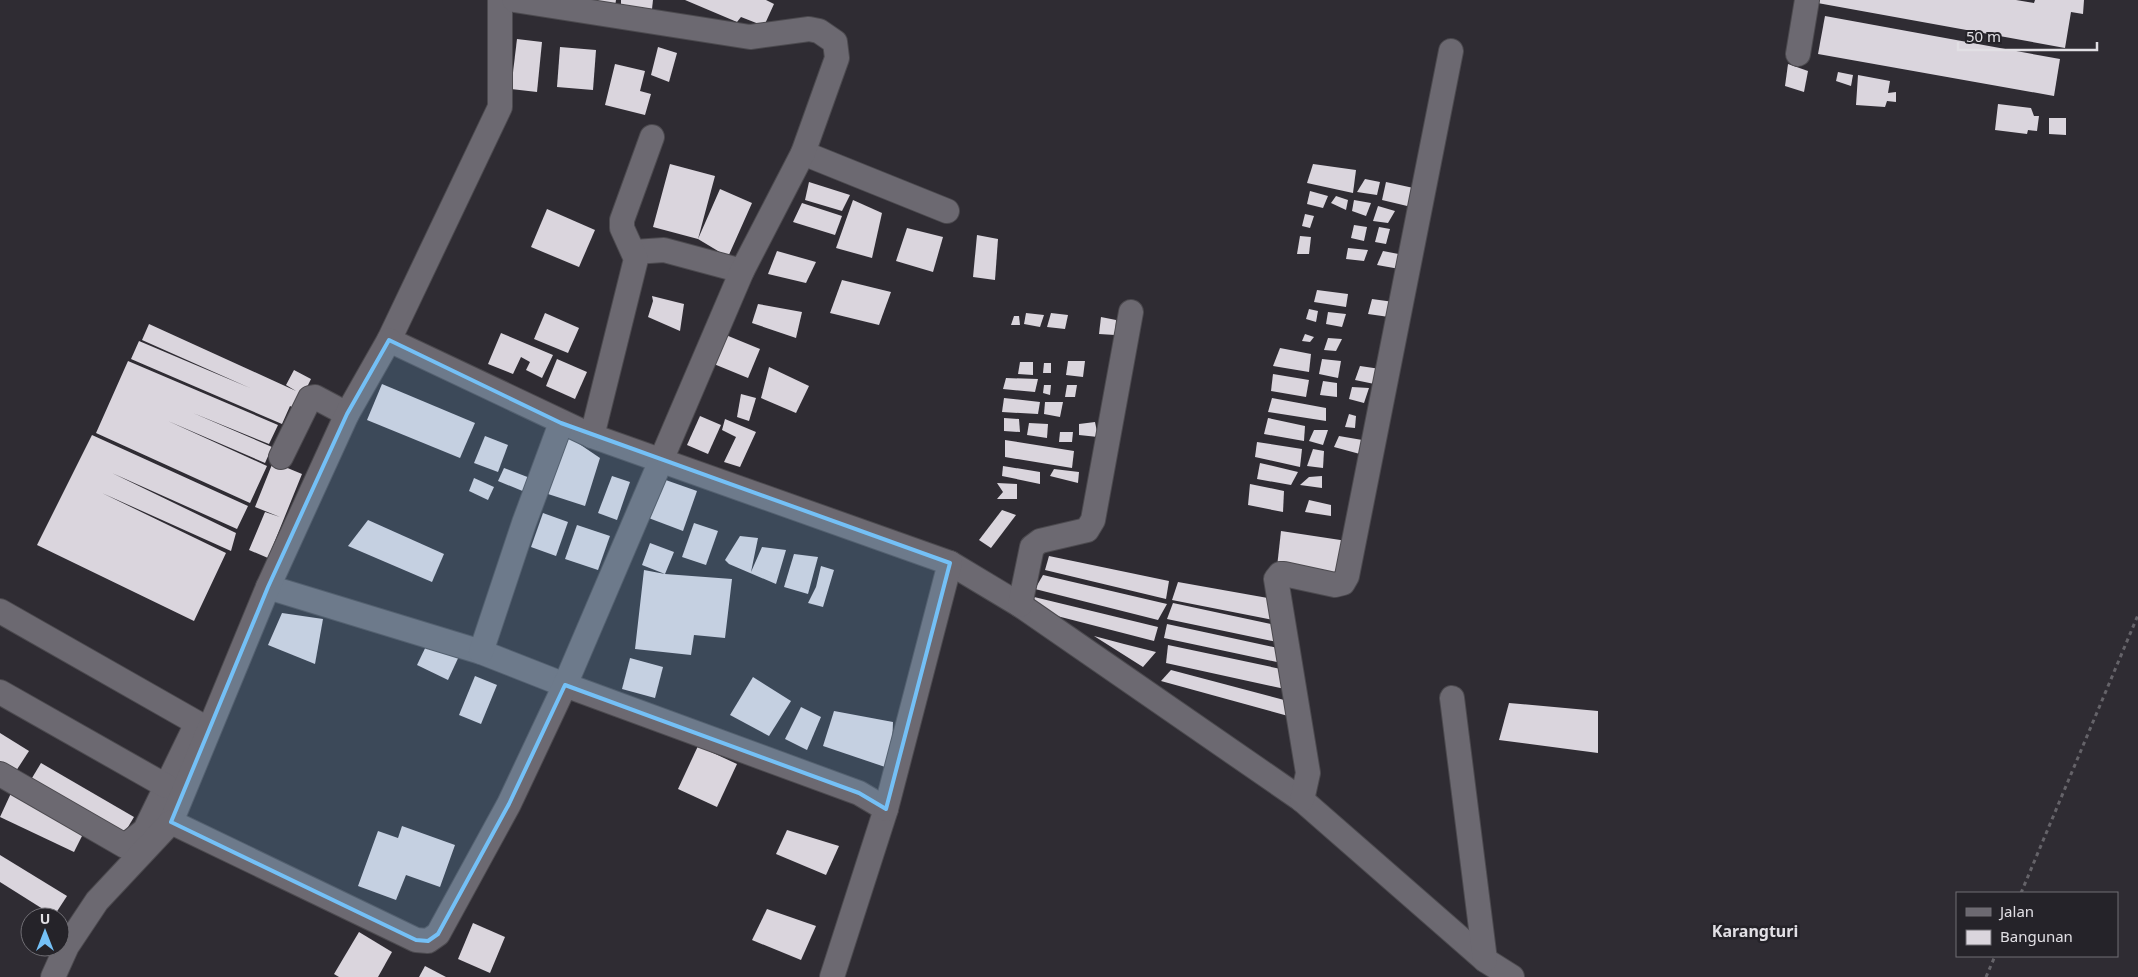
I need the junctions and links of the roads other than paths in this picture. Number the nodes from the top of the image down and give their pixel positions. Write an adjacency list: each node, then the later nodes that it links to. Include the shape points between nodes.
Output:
1 (500, 0): 12 (street, via 500,107)
2 (514, 0): 7 (street, via 750,37 808,29 828,36 835,42 837,58)
3 (1807, 0): 5 (street)
4 (1451, 51): 28 (street, via 1347,576 1336,586 1284,574 1276,579 1308,773)
5 (1798, 54)
6 (652, 137): 9 (street, via 622,224)
7 (803, 153): 8 (street); 10 (street)
8 (947, 211)
9 (634, 252): 10 (street, via 664,250); 15 (street, via 636,259)
10 (742, 271): 17 (street)
11 (1131, 312): 20 (street, via 1093,520 1087,530 1040,541 1032,547)
12 (389, 340): 13 (street); 14 (street)
13 (347, 414): 16 (street, via 315,397 310,398); 19 (street)
14 (561, 423): 15 (street); 22 (street)
15 (592, 436): 17 (street)
16 (281, 457)
17 (661, 461): 18 (street); 23 (street)
18 (950, 564): 20 (street); 29 (street)
19 (268, 587): 22 (street); 30 (street)
20 (1020, 605): 28 (street)
21 (0, 611): 27 (street, via 197,723)
22 (481, 652): 23 (street)
23 (565, 685): 29 (street, via 859,793); 30 (street, via 508,804 438,934 428,940 416,940)
24 (0, 692): 27 (street)
25 (1452, 698): 31 (street)
26 (0, 774): 30 (street, via 125,846)
27 (166, 786): 30 (street)
28 (1302, 800): 31 (street)
29 (886, 809): 33 (street)
30 (158, 830): 32 (street, via 97,901 67,946)
31 (1486, 960): 34 (street)
32 (53, 977)
33 (832, 977)
34 (1512, 977)

